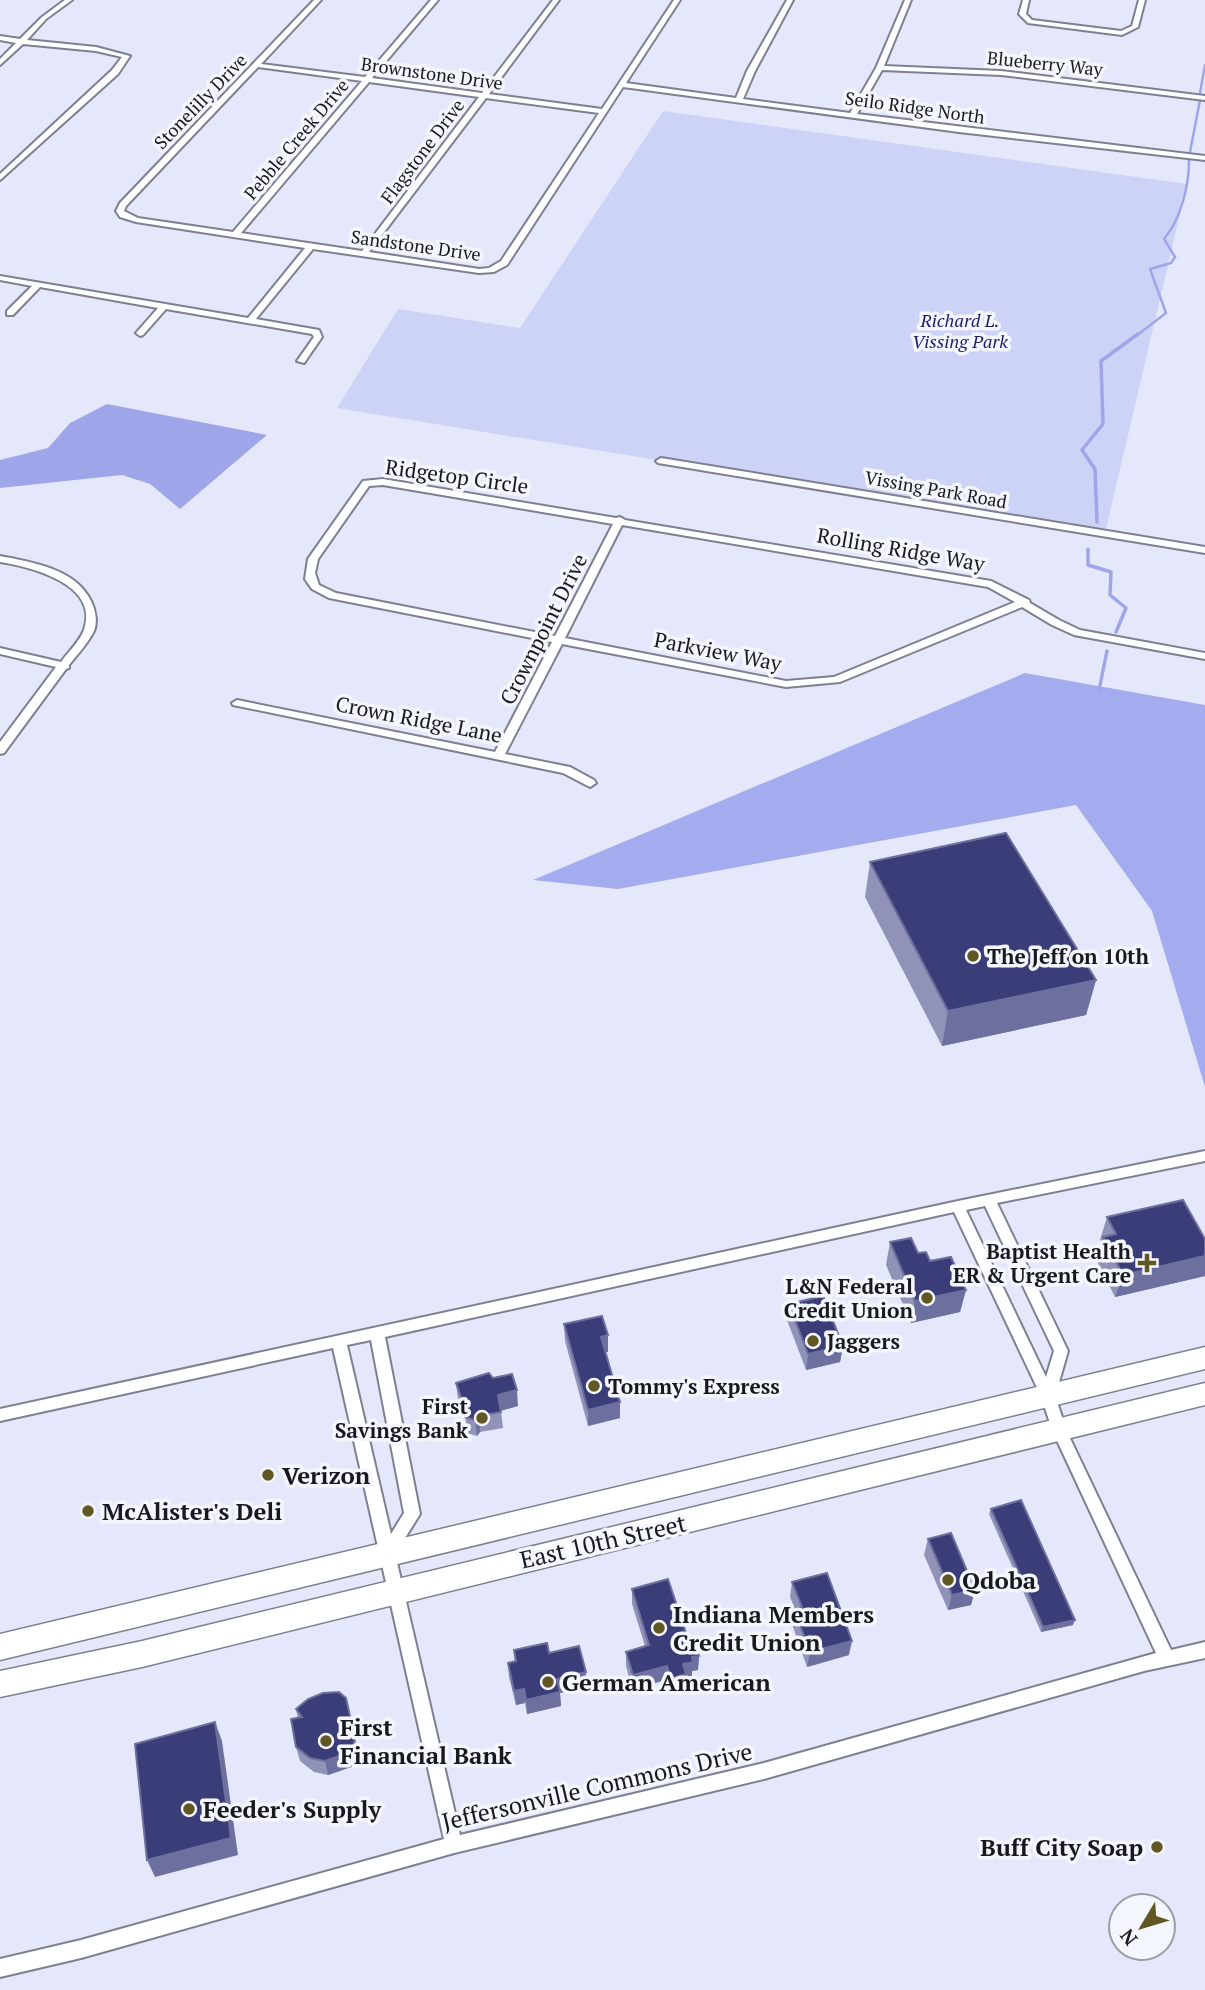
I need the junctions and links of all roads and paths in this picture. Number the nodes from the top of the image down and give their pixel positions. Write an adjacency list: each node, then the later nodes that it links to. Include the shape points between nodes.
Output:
1 (69, 0): 11 (street)
2 (318, 0): 13 (street, Stonelilly Drive)
3 (435, 0): 15 (street, Pebble Creek Drive)
4 (556, 0): 17 (street, Flagstone Drive)
5 (677, 0): 16 (street, Sandstone Drive)
6 (790, 0): 19 (street)
7 (908, 0): 14 (street)
8 (1027, 0): 9 (street, via 1022,14 1030,22 1122,33 1135,27)
9 (1142, 0)
10 (0, 37): 11 (street)
11 (22, 42): 12 (street); 23 (street, via 126,56)
12 (0, 63)
13 (257, 65): 15 (street, Brownstone Drive); 24 (street, Stonelilly Drive, via 123,205 123,215)
14 (880, 68): 18 (street, Blueberry Way, via 1001,73); 21 (street)
15 (367, 80): 17 (street, Brownstone Drive); 25 (street, Pebble Creek Drive)
16 (621, 85): 19 (street, Seilo Ridge North); 20 (street, Sandstone Drive)
17 (484, 96): 20 (street, Brownstone Drive); 27 (street, Flagstone Drive)
18 (1205, 97)
19 (739, 100): 21 (street, Seilo Ridge North)
20 (603, 111): 27 (street, Sandstone Drive, via 498,267 479,271)
21 (853, 115): 22 (street, Seilo Ridge North)
22 (1205, 158)
23 (0, 178)
24 (136, 220): 25 (street, Sandstone Drive)
25 (235, 235): 26 (street, Sandstone Drive)
26 (310, 247): 27 (street, Sandstone Drive); 32 (street)
27 (363, 255)
28 (0, 278): 29 (street)
29 (39, 284): 30 (street); 31 (street)
30 (165, 305): 32 (street); 33 (street)
31 (10, 313)
32 (250, 321): 34 (street, via 316,332 318,337)
33 (140, 333)
34 (301, 361)
35 (661, 461): 37 (street, Vissing Park Road)
36 (620, 520): 39 (street, Rolling Ridge Way, via 991,584); 40 (street, Crownpoint Drive); 40 (street, Ridgetop Circle, via 366,483 313,559 309,572 318,590 333,596)
37 (1205, 550)
38 (0, 559): 43 (street, via 61,577 83,595 91,611 89,631)
39 (1025, 602): 40 (street, Parkview Way, via 836,680 786,684); 42 (street, Rolling Ridge Way, via 1077,633)
40 (559, 639): 46 (street, Crownpoint Drive)
41 (2, 651): 43 (street)
42 (1205, 656)
43 (65, 666): 45 (street)
44 (237, 702): 46 (street, Crown Ridge Lane)
45 (0, 750)
46 (499, 755): 47 (street, Crown Ridge Lane, via 566,770)
47 (590, 783)
48 (1205, 1156): 49 (street)
49 (989, 1200): 50 (street); 55 (street, via 1060,1352)
50 (958, 1206): 51 (street); 55 (street)
51 (377, 1333): 52 (street); 58 (street, via 412,1514)
52 (339, 1342): 56 (street); 58 (street)
53 (1205, 1358): 55 (main road, East 10th Street)
54 (1205, 1394): 57 (main road, East 10th Street)
55 (1048, 1395): 57 (street); 58 (main road, East 10th Street)
56 (0, 1415)
57 (1060, 1432): 59 (main road, East 10th Street); 62 (street)
58 (387, 1554): 59 (street); 60 (main road, East 10th Street)
59 (394, 1591): 63 (main road, East 10th Street, via 97,1665); 64 (street)
60 (0, 1647)
61 (1205, 1650): 62 (street, Jeffersonville Commons Drive)
62 (1167, 1659): 64 (street, Jeffersonville Commons Drive, via 764,1771)
63 (0, 1684)
64 (454, 1844): 65 (street, Jeffersonville Commons Drive)
65 (0, 1968)

